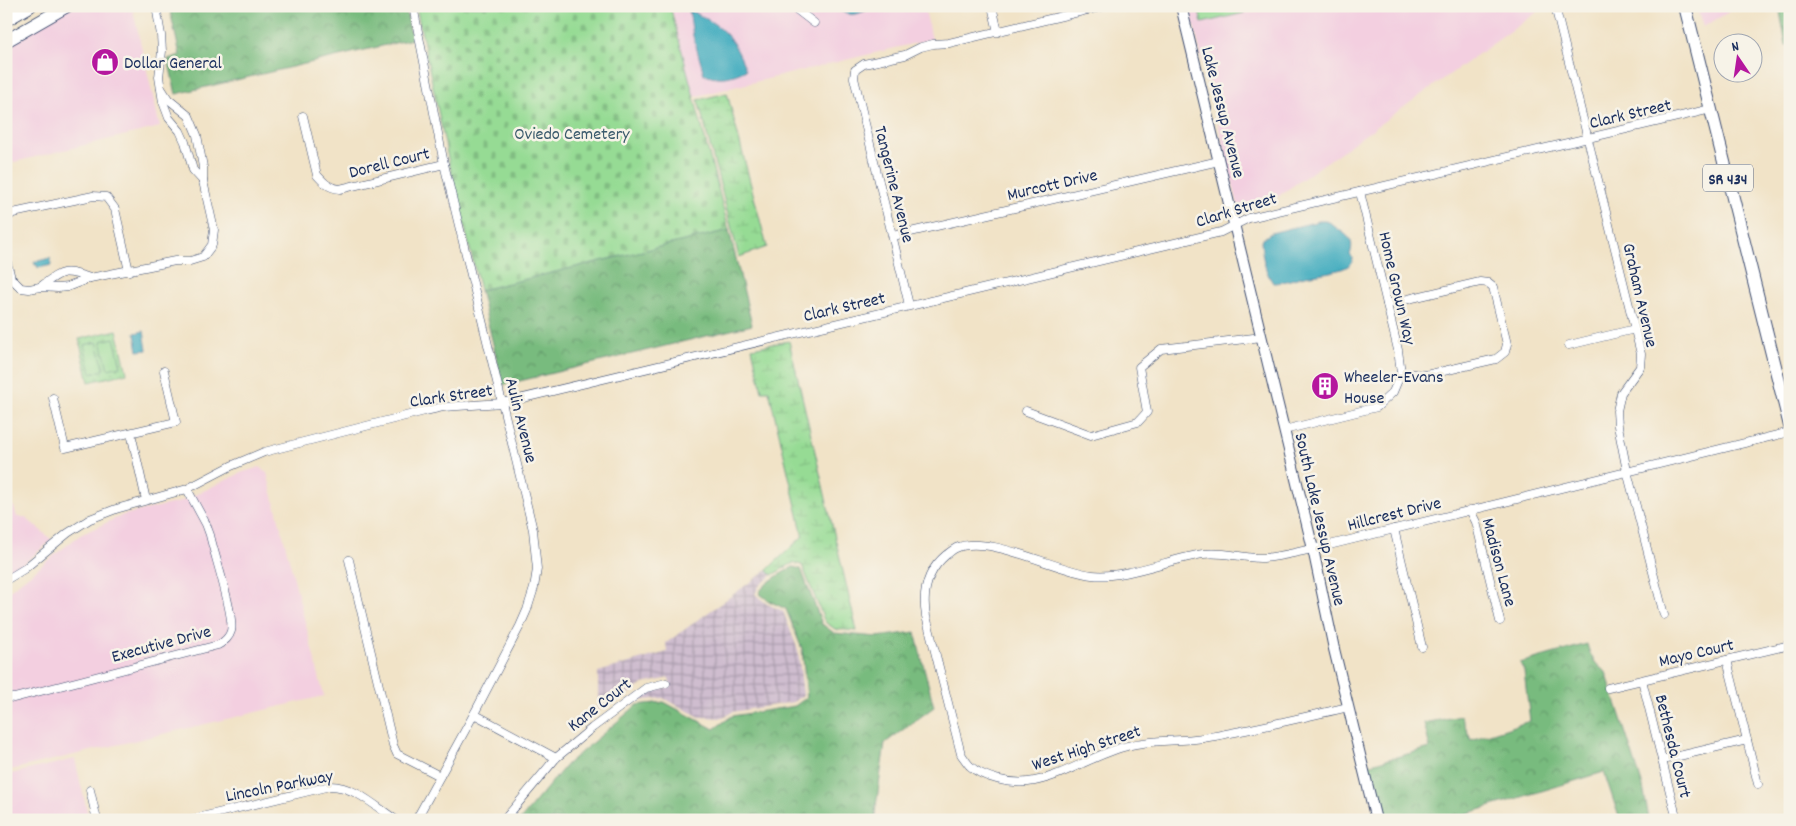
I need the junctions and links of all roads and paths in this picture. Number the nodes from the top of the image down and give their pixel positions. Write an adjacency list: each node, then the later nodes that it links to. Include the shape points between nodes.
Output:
1 (30, 6): 11 (main road)
2 (67, 6): 14 (main road)
3 (156, 6): 15 (street, via 162,51)
4 (413, 6): 24 (street, Aulin Avenue)
5 (792, 6): 12 (street)
6 (992, 6): 13 (street)
7 (1104, 6): 13 (street)
8 (1181, 6): 23 (street, Lake Jessup Avenue)
9 (1555, 6): 22 (street, Graham Avenue)
10 (1685, 6): 17 (main road, SR 434)
11 (6, 20)
12 (814, 23)
13 (998, 32): 29 (street, Tangerine Avenue, via 921,47 854,70)
14 (6, 41)
15 (161, 88): 16 (street); 18 (street)
16 (177, 105): 18 (street); 20 (street)
17 (1711, 110): 22 (street, Clark Street); 44 (main road, SR 434)
18 (166, 112): 21 (street)
19 (303, 116): 24 (street, Dorell Court, via 317,175 332,189)
20 (193, 123): 21 (street); 25 (street, via 203,166)
21 (180, 131): 25 (street, via 194,170)
22 (1587, 138): 26 (street, Clark Street); 36 (street, Graham Avenue)
23 (1219, 161): 28 (street, Lake Jessup Avenue); 29 (street, Murcott Drive)
24 (444, 164): 42 (street, Aulin Avenue)
25 (203, 181): 31 (street, via 214,230 212,246 203,257)
26 (1360, 192): 28 (street, Clark Street, via 1249,218); 34 (street, Home Grown Way)
27 (6, 218): 31 (street, via 13,213 93,196 106,197 115,208)
28 (1235, 226): 35 (street, Clark Street, via 1221,232); 37 (street, South Lake Jessup Avenue)
29 (893, 236): 35 (street, Tangerine Avenue)
30 (6, 258): 33 (street, via 11,278 21,288)
31 (128, 270): 32 (street)
32 (90, 278): 33 (street, via 67,287); 33 (street, via 65,271)
33 (40, 287)
34 (1387, 304): 40 (street, Home Grown Way); 40 (street, via 1480,282 1488,283 1494,287 1507,344 1505,352 1496,358 1426,375)
35 (909, 305): 42 (street, Clark Street)
36 (1635, 329): 38 (street); 48 (street, Graham Avenue, via 1641,354 1640,367 1621,393 1617,412)
37 (1262, 337): 43 (street, via 1161,349 1139,367 1147,412 1138,422 1091,434); 45 (street, South Lake Jessup Avenue)
38 (1569, 346)
39 (164, 371): 47 (street, via 176,422)
40 (1401, 373): 45 (street, Home Grown Way, via 1393,392 1377,407)
41 (53, 398): 47 (street, via 65,448)
42 (502, 403): 49 (street, Clark Street, via 425,411 264,452); 67 (street, Aulin Avenue, via 533,530 537,569 534,588 520,626)
43 (1026, 412)
44 (1790, 426)
45 (1284, 430): 53 (street, South Lake Jessup Avenue)
46 (1790, 432): 48 (street, Hillcrest Drive)
47 (131, 433): 50 (street)
48 (1627, 471): 51 (street, Hillcrest Drive); 56 (street, Graham Avenue)
49 (187, 489): 50 (street, Clark Street); 65 (street, Executive Drive, via 210,535 231,619 232,629 224,642 14,698)
50 (146, 500): 55 (street, Clark Street, via 90,519)
51 (1470, 510): 52 (street, Hillcrest Drive); 57 (street, Madison Lane, via 1476,522)
52 (1394, 529): 53 (street, Hillcrest Drive); 59 (street)
53 (1313, 549): 64 (street, Hillcrest Drive, via 1259,558 1204,554 1113,575 1095,576 992,546 972,544 955,548 929,575 924,591 926,616); 66 (street, South Lake Jessup Avenue)
54 (349, 560): 71 (street, via 393,745 397,754)
55 (6, 580)
56 (1664, 615)
57 (1500, 622)
58 (1790, 645): 60 (street, Mayo Court)
59 (1422, 647)
60 (1727, 660): 61 (street, Mayo Court); 68 (street)
61 (1642, 680): 63 (street, Mayo Court); 70 (street, Bethesda Court)
62 (666, 684): 69 (street, Kane Court, via 646,688 626,701)
63 (1608, 688)
64 (945, 694): 66 (street, West High Street, via 961,754 970,767 1008,781 1027,782 1052,777 1126,746 1248,730)
65 (6, 697)
66 (1348, 707): 79 (street, South Lake Jessup Avenue)
67 (474, 714): 69 (street); 71 (street, Aulin Avenue)
68 (1747, 740): 70 (street); 72 (street)
69 (556, 758): 78 (street, Kane Court)
70 (1662, 760): 80 (street, Bethesda Court)
71 (440, 776): 77 (street, Aulin Avenue)
72 (1758, 784)
73 (90, 790): 74 (street)
74 (97, 820)
75 (188, 820): 76 (street, Lincoln Parkway, via 330,786 351,790)
76 (396, 820)
77 (416, 820)
78 (504, 820)
79 (1376, 820)
80 (1677, 820)

